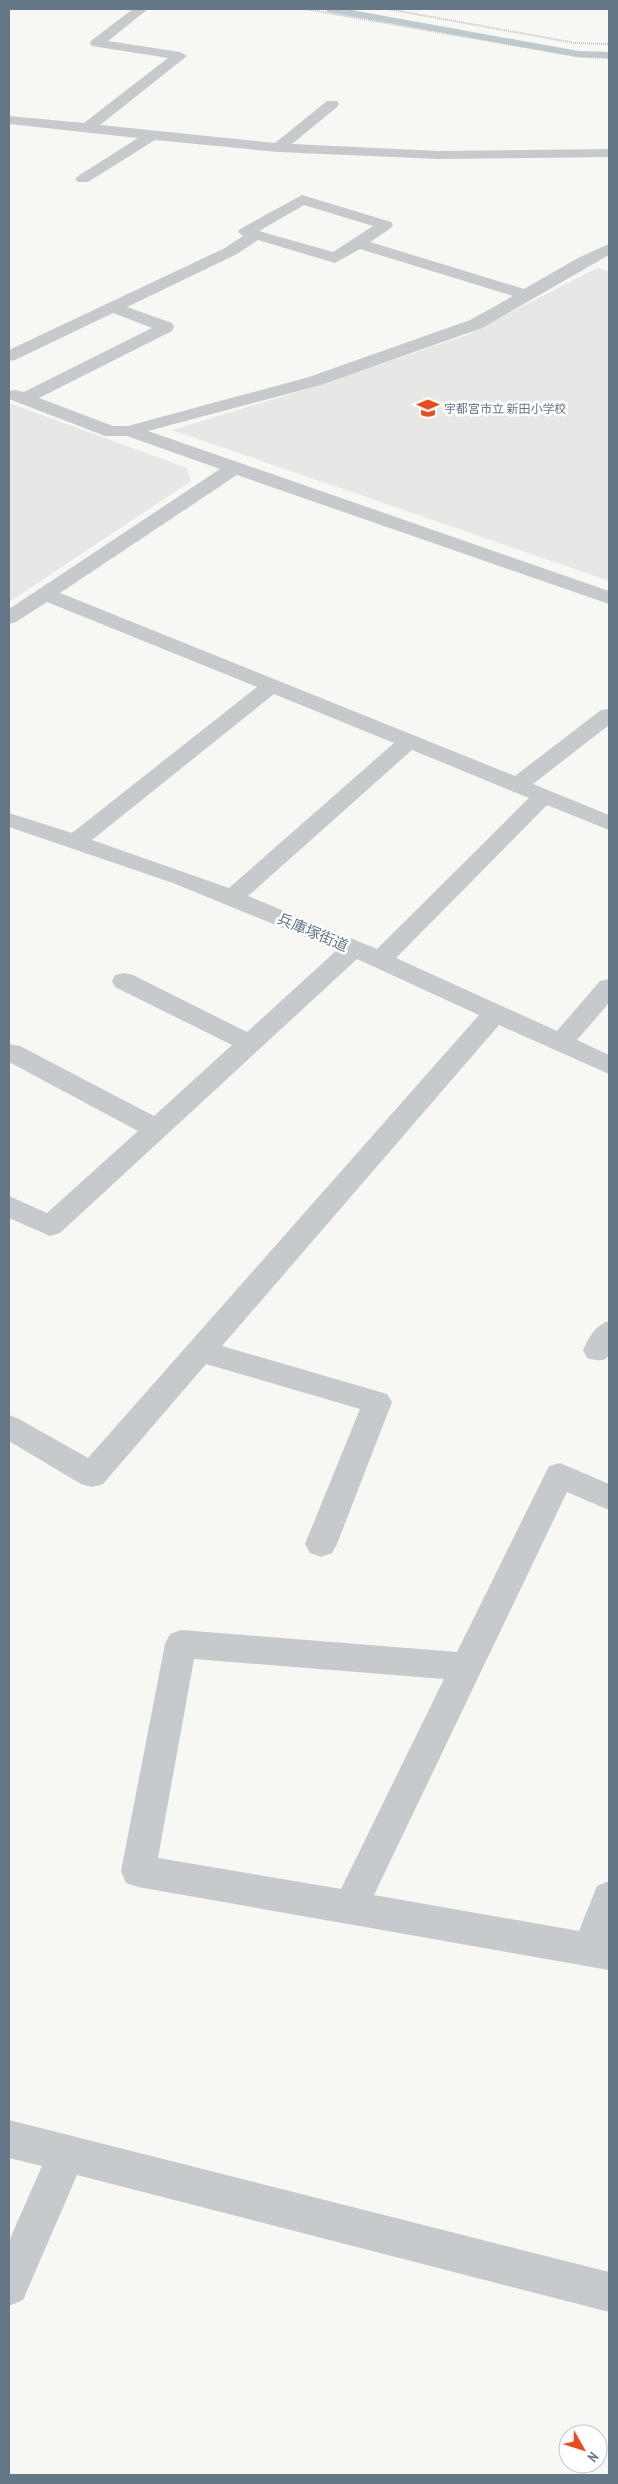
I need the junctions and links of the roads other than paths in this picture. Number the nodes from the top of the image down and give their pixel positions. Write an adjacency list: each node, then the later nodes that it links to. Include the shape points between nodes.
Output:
1 (141, 9): 4 (street, via 97,43 180,56)
2 (332, 104): 6 (street)
3 (9, 120): 4 (street)
4 (87, 128): 5 (street)
5 (152, 135): 6 (street); 8 (street)
6 (278, 148): 7 (street, via 439,155)
7 (609, 153)
8 (83, 179)
9 (255, 235): 10 (street, via 335,258); 10 (street, via 246,232 302,200 385,225); 13 (street, via 231,250)
10 (358, 243): 12 (street)
11 (609, 248): 12 (street)
12 (527, 295): 16 (street, via 476,324 315,381)
13 (112, 307): 14 (street); 15 (street, via 166,327)
14 (9, 356)
15 (16, 396): 16 (street, via 111,432)
16 (129, 432): 17 (street)
17 (234, 468): 18 (street); 19 (street)
18 (45, 594): 20 (street); 21 (street)
19 (609, 598)
20 (9, 618)
21 (273, 685): 23 (street); 28 (street)
22 (609, 715): 24 (street)
23 (409, 741): 24 (street); 29 (street)
24 (517, 785): 25 (street)
25 (544, 796): 27 (street); 31 (street)
26 (9, 820): 28 (street, 兵庫塚街道)
27 (609, 823)
28 (75, 842): 29 (street, 兵庫塚街道)
29 (232, 898): 30 (street, 兵庫塚街道)
30 (353, 949): 31 (street, 兵庫塚街道); 36 (street)
31 (379, 961): 34 (street, 兵庫塚街道)
32 (124, 982): 36 (street)
33 (609, 987): 35 (street)
34 (494, 1014): 35 (street, 兵庫塚街道); 41 (street)
35 (561, 1043): 38 (street, 兵庫塚街道)
36 (250, 1044): 39 (street)
37 (11, 1052): 39 (street)
38 (609, 1065)
39 (156, 1129): 40 (street, via 50,1226)
40 (9, 1206)
41 (200, 1351): 42 (street, via 92,1475); 44 (street, via 377,1402)
42 (9, 1427)
43 (609, 1498): 45 (street, via 560,1475)
44 (321, 1544)
45 (466, 1667): 47 (street); 47 (street, via 181,1644 138,1871)
46 (609, 1898): 48 (street)
47 (350, 1908): 48 (street)
48 (600, 1951)
49 (9, 2139): 50 (street)
50 (67, 2153): 51 (street); 52 (street)
51 (9, 2286)
52 (609, 2292)

